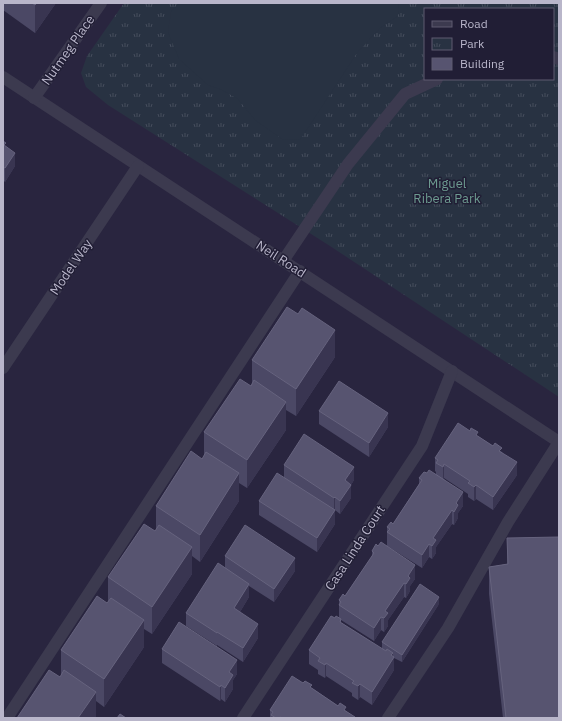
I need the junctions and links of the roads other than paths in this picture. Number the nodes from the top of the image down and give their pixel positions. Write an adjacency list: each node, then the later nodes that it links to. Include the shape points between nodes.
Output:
1 (101, 3): 4 (street, Nutmeg Place)
2 (3, 77): 4 (street, Neil Road)
3 (435, 80): 6 (street, via 405,94 348,164)
4 (34, 98): 5 (street, Neil Road)
5 (138, 166): 6 (street, Neil Road); 8 (street, Model Way)
6 (283, 261): 7 (street, Neil Road)
7 (300, 271): 9 (street, Neil Road); 11 (street)
8 (3, 368)
9 (452, 371): 10 (street, Neil Road); 12 (street, Casa Linda Court, via 422,446)
10 (559, 442): 13 (street, via 508,522 448,628)
11 (7, 718)
12 (243, 718)
13 (388, 718)

